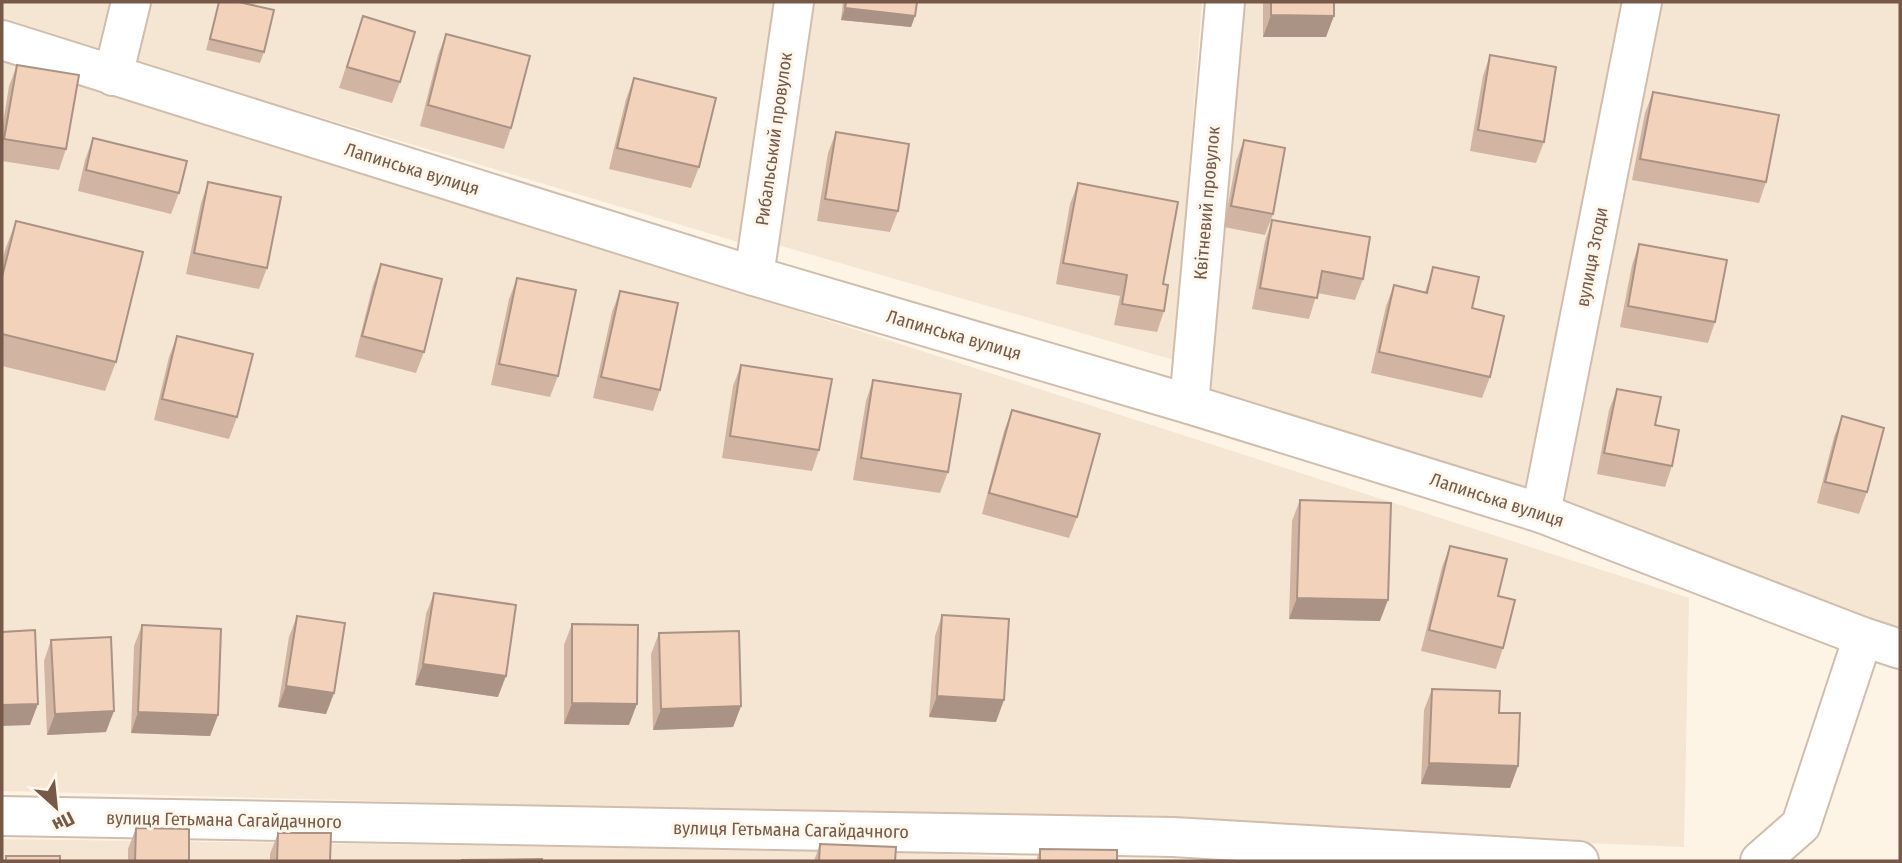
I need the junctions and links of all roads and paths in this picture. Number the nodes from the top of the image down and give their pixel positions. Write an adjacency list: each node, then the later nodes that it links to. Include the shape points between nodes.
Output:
1 (131, 2): 6 (street)
2 (794, 2): 7 (street, Рибальський провулок)
3 (1226, 2): 8 (street, Квітневий провулок)
4 (1643, 2): 9 (street, вулиця Згоди)
5 (2, 40): 6 (street, Лапинська вулиця)
6 (113, 76): 7 (street, Лапинська вулиця)
7 (754, 276): 8 (street, Лапинська вулиця)
8 (1189, 404): 9 (street, Лапинська вулиця)
9 (1541, 513): 10 (street, Лапинська вулиця)
10 (1863, 637): 11 (street, Лапинська вулиця); 14 (street, via 1801,825)
11 (1900, 649)
12 (2, 816): 13 (street, вулиця Гетьмана Сагайдачного, via 1173,838)
13 (1579, 861)
14 (1760, 861)

